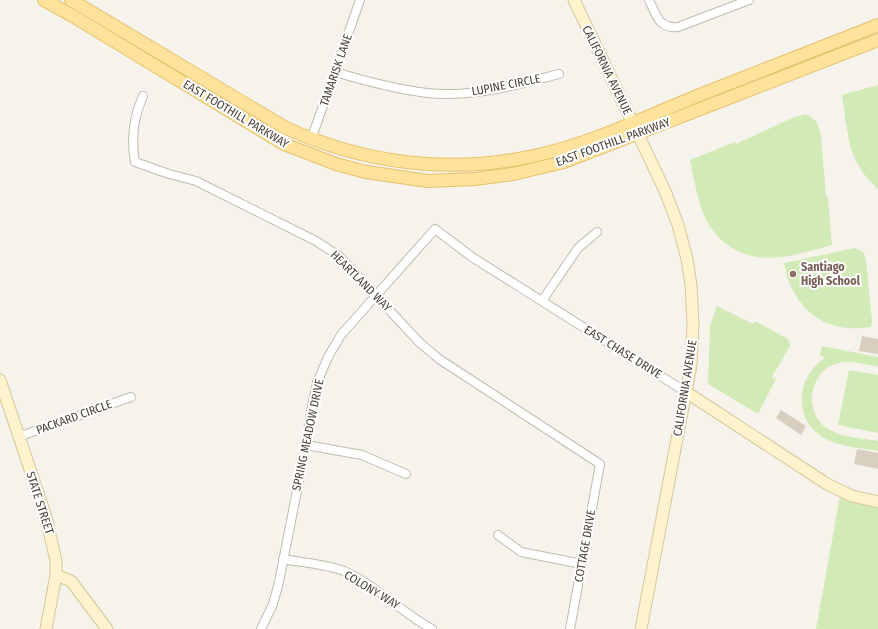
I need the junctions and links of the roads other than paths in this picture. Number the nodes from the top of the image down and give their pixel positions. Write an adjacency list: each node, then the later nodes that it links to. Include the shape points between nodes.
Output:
1 (44, 0): 8 (main road, EAST FOOTHILL PARKWAY)
2 (56, 0): 8 (main road)
3 (71, 0): 17 (main road, EAST FOOTHILL PARKWAY, via 284,127)
4 (360, 0): 11 (street, TAMARISK LANE)
5 (574, 0): 15 (main road, CALIFORNIA AVENUE)
6 (649, 0): 7 (street, via 658,20 669,28 678,27)
7 (749, 0)
8 (73, 16): 14 (main road, EAST FOOTHILL PARKWAY)
9 (878, 25): 15 (main road, EAST FOOTHILL PARKWAY)
10 (878, 40): 16 (main road, EAST FOOTHILL PARKWAY)
11 (335, 72): 12 (street, LUPINE CIRCLE, via 385,86 428,93 477,92); 17 (street, TAMARISK LANE)
12 (559, 74)
13 (143, 96): 20 (street, HEARTLAND WAY, via 137,110 133,148 135,162 196,181 316,241 339,256)
14 (235, 114): 16 (main road, EAST FOOTHILL PARKWAY, via 284,144 336,164 366,172 428,181 514,174 564,162); 17 (main road, via 247,115 302,142)
15 (632, 123): 16 (main road, CALIFORNIA AVENUE); 17 (main road, EAST FOOTHILL PARKWAY, via 538,155 466,165 384,160)
16 (638, 134): 23 (main road, CALIFORNIA AVENUE, via 674,216 689,268 693,336)
17 (312, 140)
18 (435, 229): 20 (street, SPRING MEADOW DRIVE); 21 (street, EAST CHASE DRIVE, via 472,257)
19 (597, 232): 21 (street, via 578,248)
20 (376, 295): 26 (street, SPRING MEADOW DRIVE, via 342,334 328,357 317,383); 27 (street, HEARTLAND WAY, via 419,342 439,359)
21 (542, 301): 23 (street, EAST CHASE DRIVE)
22 (0, 380): 25 (main road, STATE STREET)
23 (686, 392): 29 (main road, EAST CHASE DRIVE, via 827,484 852,496); 39 (main road, CALIFORNIA AVENUE)
24 (131, 397): 25 (street, PACKARD CIRCLE)
25 (18, 437): 33 (main road, STATE STREET, via 46,517 56,560)
26 (306, 445): 28 (street, via 362,455); 31 (street, SPRING MEADOW DRIVE)
27 (600, 464): 32 (street, COTTAGE DRIVE)
28 (406, 474)
29 (878, 502)
30 (498, 534): 32 (street, via 521,552)
31 (283, 559): 36 (street, SPRING MEADOW DRIVE, via 273,604); 37 (street, COLONY WAY, via 342,571 376,589)
32 (582, 564): 38 (street, COTTAGE DRIVE)
33 (56, 575): 34 (main road, STATE STREET); 35 (main road, via 71,581)
34 (46, 629)
35 (108, 629)
36 (261, 629)
37 (432, 629)
38 (570, 629)
39 (641, 629)

